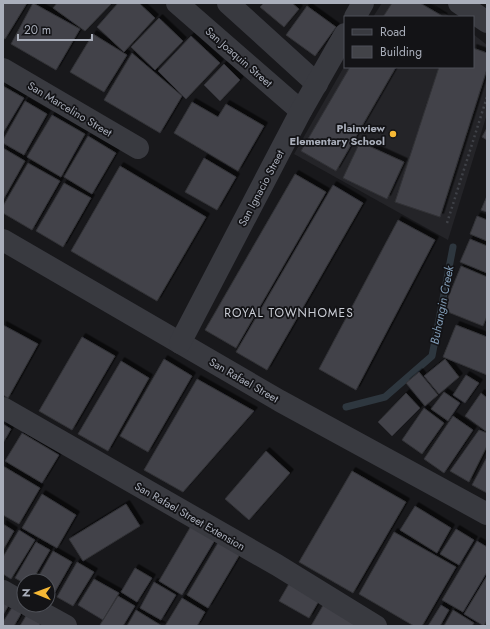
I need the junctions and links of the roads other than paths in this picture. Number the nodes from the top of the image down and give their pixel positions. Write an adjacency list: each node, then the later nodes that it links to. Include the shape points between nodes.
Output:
1 (177, 3): 10 (street, San Joaquin Street)
2 (228, 3): 9 (street)
3 (363, 3): 5 (street)
4 (459, 3): 6 (street)
5 (356, 16)
6 (487, 22)
7 (344, 36): 9 (street, San Ignacio Street)
8 (3, 69): 11 (street, San Marcelino Street)
9 (317, 84): 10 (street, San Ignacio Street)
10 (302, 111): 13 (street, San Ignacio Street)
11 (138, 148)
12 (3, 240): 13 (street, San Rafael Street)
13 (180, 343): 15 (street, San Rafael Street, via 280,401)
14 (3, 408): 20 (street, San Rafael Street Extension, via 270,561)
15 (487, 514)
16 (3, 591): 17 (street)
17 (16, 598)
18 (42, 613): 19 (street)
19 (66, 626)
20 (376, 626)

